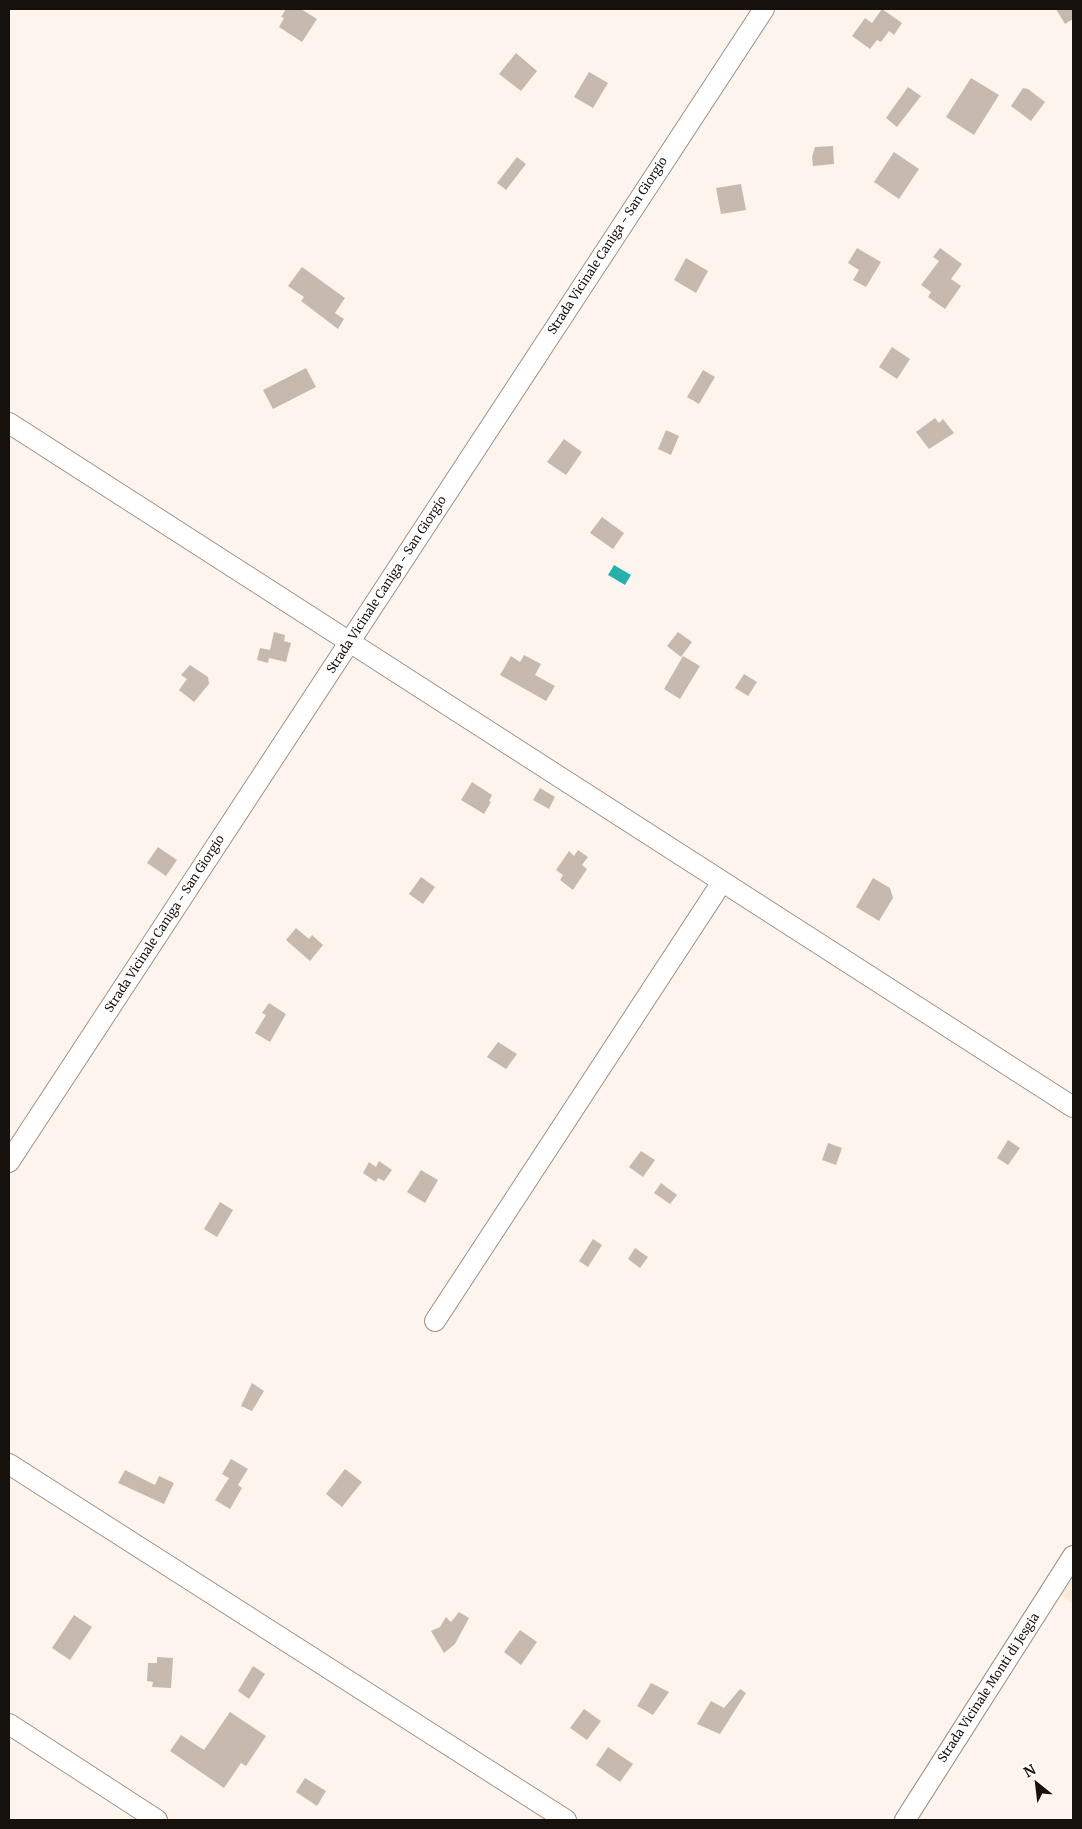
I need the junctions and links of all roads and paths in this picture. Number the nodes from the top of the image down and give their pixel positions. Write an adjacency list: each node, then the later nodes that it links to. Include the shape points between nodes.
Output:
1 (764, 9): 3 (street, Strada Vicinale Caniga - San Giorgio)
2 (9, 423): 3 (street)
3 (349, 643): 4 (street); 6 (street, Strada Vicinale Caniga - San Giorgio)
4 (722, 882): 5 (street); 7 (street)
5 (1073, 1107)
6 (9, 1162)
7 (435, 1321)
8 (9, 1464): 12 (street)
9 (1073, 1556): 13 (street, Strada Vicinale Monti di Jesgia)
10 (9, 1724): 11 (street)
11 (157, 1820)
12 (566, 1820)
13 (905, 1820)

